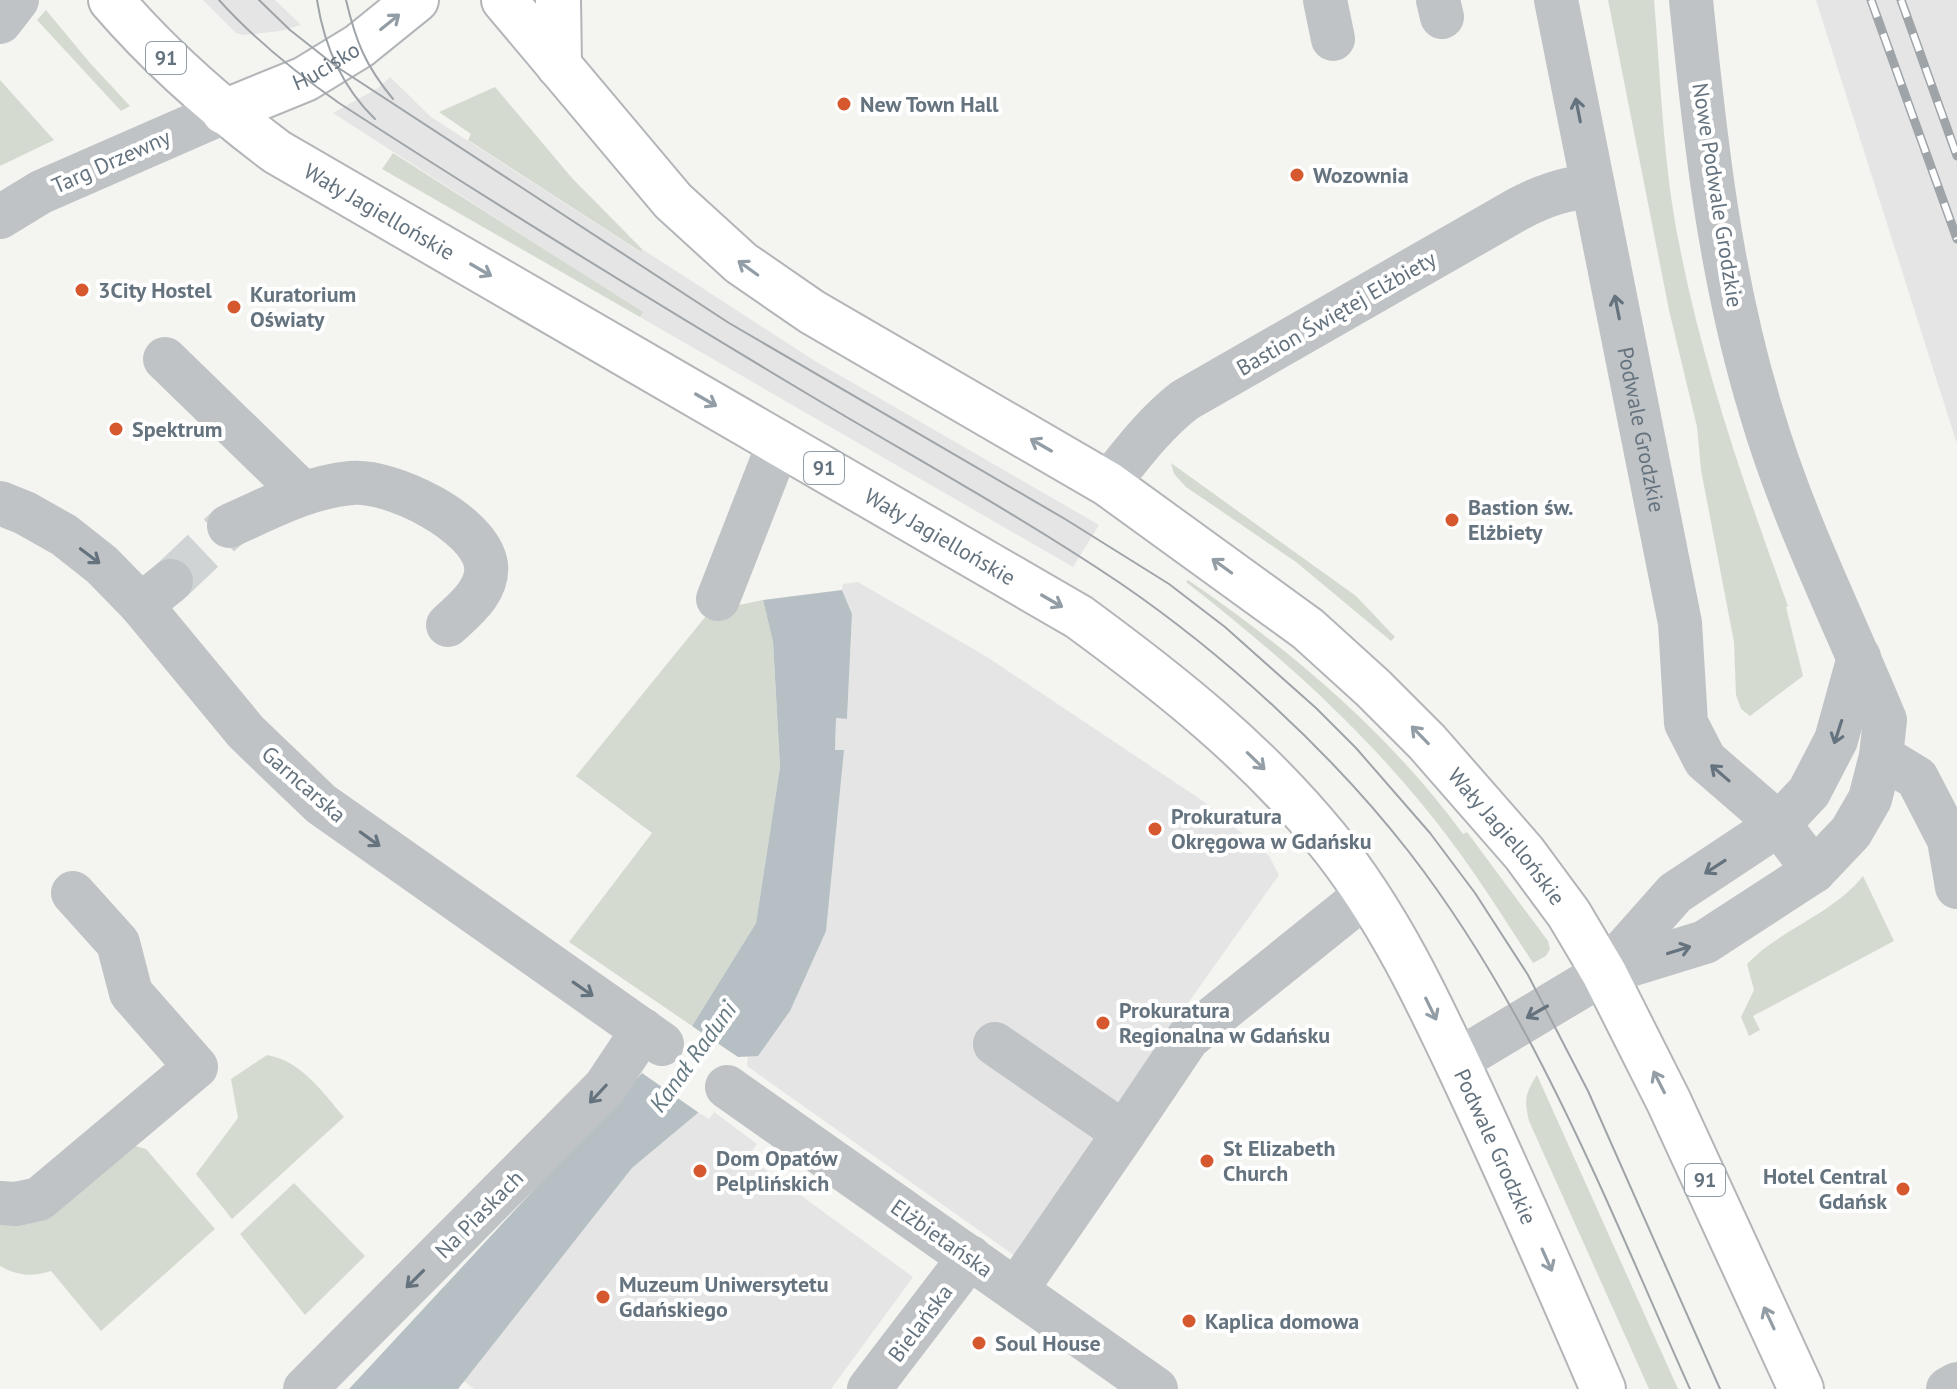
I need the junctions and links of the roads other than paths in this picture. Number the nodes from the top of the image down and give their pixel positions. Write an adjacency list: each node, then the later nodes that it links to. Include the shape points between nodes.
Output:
1 (17, 0): 8 (street)
2 (111, 0): 10 (main road, Wały Jagiellońskie / 91)
3 (416, 0): 10 (main road, Hucisko, one-way to 3, via 305,79 359,46)
4 (504, 0): 9 (main road, Wały Jagiellońskie / 91)
5 (558, 0): 9 (main road)
6 (1556, 0): 11 (street, Podwale Grodzkie, one-way to 6)
7 (1691, 0): 21 (street, Nowe Podwale Grodzkie, via 1729,288 1761,412)
8 (0, 22)
9 (559, 66): 15 (main road, Wały Jagiellońskie / 91, one-way to 9, via 812,312 741,263 673,201)
10 (224, 112): 12 (street, Targ Drzewny, via 41,192); 14 (main road, Wały Jagiellońskie / 91, one-way to 14, via 277,152)
11 (1593, 186): 15 (street, Bastion Świętej Elżbiety, via 1568,188 1518,209 1185,400); 23 (street, Podwale Grodzkie, one-way to 11, via 1705,760 1686,723 1680,623)
12 (0, 217)
13 (165, 359): 16 (street)
14 (779, 443): 19 (street); 27 (main road, Wały Jagiellońskie / 91, one-way to 27, via 1079,617 1165,680 1267,772)
15 (1108, 484): 28 (main road, Wały Jagiellońskie / 91, one-way to 15, via 1524,853 1373,688 1308,629)
16 (303, 493): 18 (street); 20 (street, via 354,482 399,490 444,515 476,541 486,566 479,594)
17 (0, 503): 29 (street, Garncarska, one-way to 29, via 64,535 102,565 156,593 246,732 321,804)
18 (229, 526)
19 (718, 599)
20 (448, 625)
21 (1859, 657): 22 (street, Nowe Podwale Grodzkie, via 1885,720); 23 (street, one-way to 23, via 1836,740 1809,792)
22 (1881, 756): 24 (street, Nowe Podwale Grodzkie, via 1870,799 1851,832); 25 (street, via 1917,778 1949,840)
23 (1779, 824): 24 (street, Podwale Grodzkie); 28 (street, Podwale Grodzkie, one-way to 28, via 1675,893)
24 (1814, 871): 28 (street, Podwale Grodzkie, one-way to 24, via 1705,942)
25 (1957, 887)
26 (73, 893): 34 (street, via 118,943 131,993 196,1067 39,1199)
27 (1367, 894): 31 (main road, Wały Jagiellońskie / 91, one-way to 31, via 1405,956); 33 (street, via 1188,1038)
28 (1604, 973): 31 (street, Podwale Grodzkie, one-way to 31); 42 (main road, 91, one-way to 28)
29 (653, 1037): 38 (street, Na Piaskach, one-way to 38)
30 (995, 1044): 33 (street)
31 (1457, 1061): 41 (main road, Podwale Grodzkie / 91, one-way to 41)
32 (727, 1087): 35 (street, Elżbietańska)
33 (1124, 1133): 36 (street)
34 (0, 1203)
35 (970, 1257): 36 (street, Elżbietańska); 39 (street, Bielańska)
36 (1016, 1290): 40 (street, Elżbietańska)
37 (1957, 1384): 43 (street)
38 (305, 1389)
39 (869, 1389)
40 (1156, 1389)
41 (1603, 1389)
42 (1801, 1389)
43 (1948, 1389)

